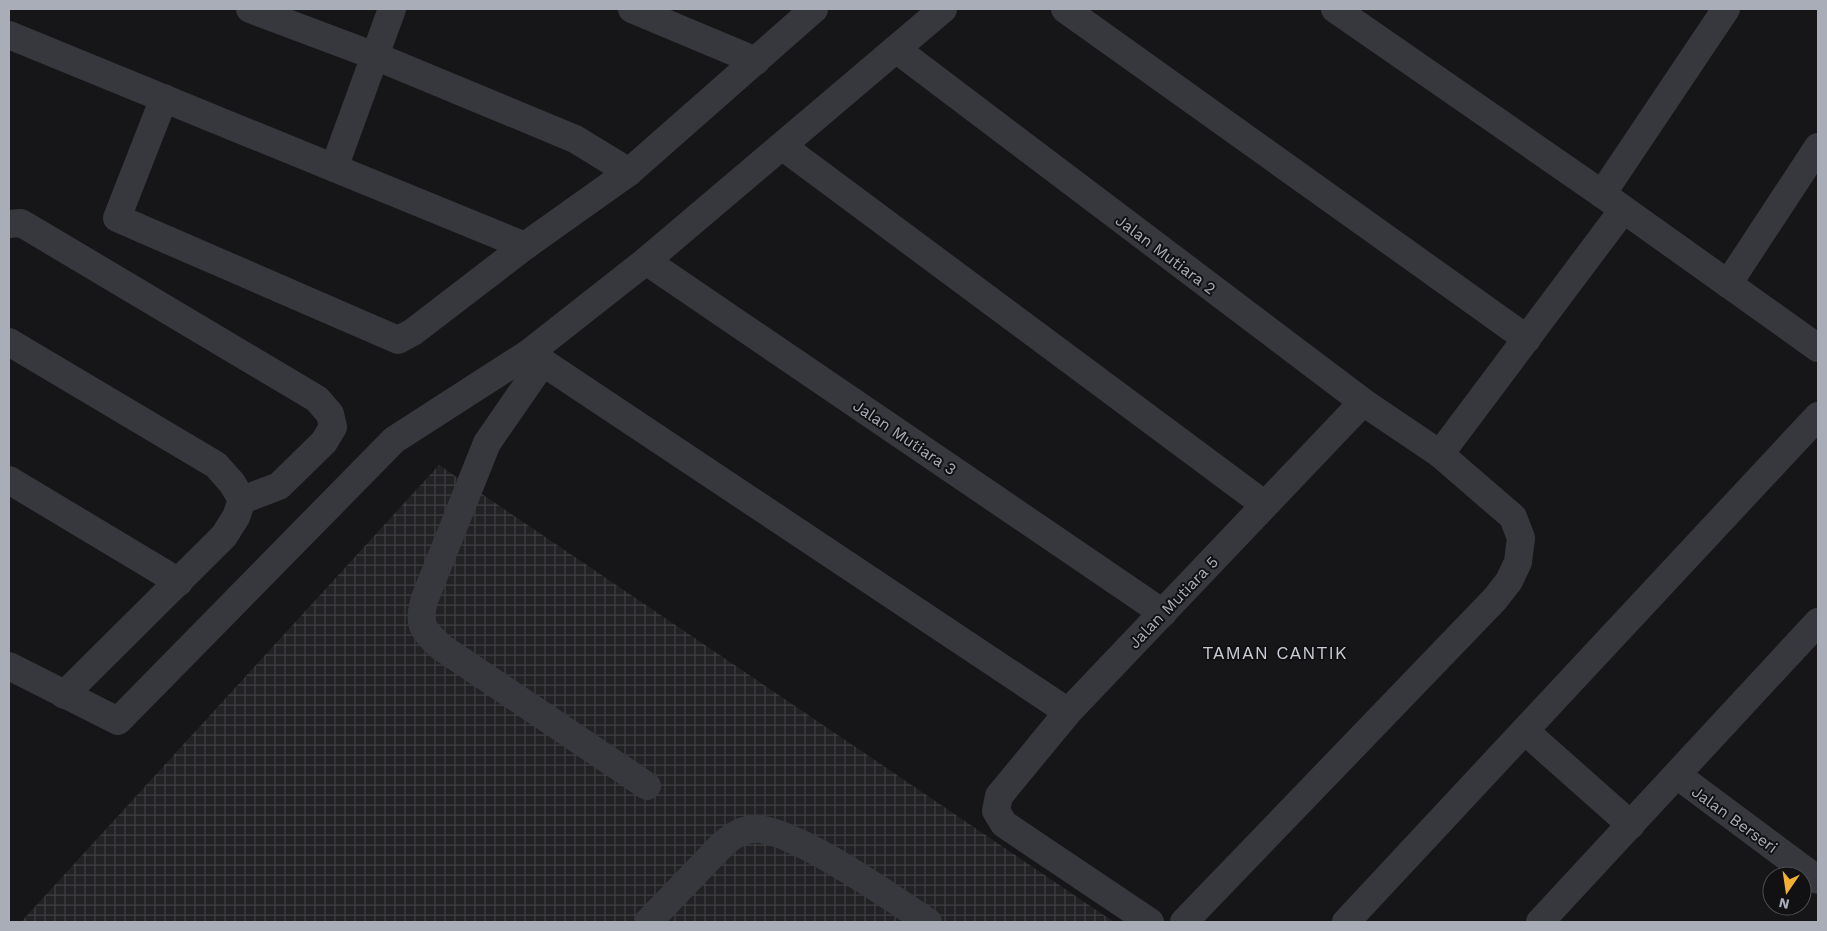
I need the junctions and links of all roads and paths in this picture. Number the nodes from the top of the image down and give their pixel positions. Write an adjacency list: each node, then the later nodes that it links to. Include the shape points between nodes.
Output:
1 (250, 9): 11 (street)
2 (392, 9): 11 (street)
3 (632, 9): 12 (street)
4 (814, 9): 12 (street)
5 (943, 9): 10 (street)
6 (1065, 9): 24 (street)
7 (1335, 9): 18 (street)
8 (1726, 9): 18 (street)
9 (9, 35): 13 (street)
10 (896, 49): 14 (street); 28 (street, Jalan Mutiara 2)
11 (374, 56): 16 (street); 17 (street, via 575,139)
12 (756, 61): 17 (street)
13 (164, 98): 16 (street); 21 (street, via 117,218 398,340)
14 (782, 146): 22 (street); 33 (street)
15 (1818, 147): 23 (street)
16 (334, 168): 21 (street)
17 (629, 172): 21 (street)
18 (1602, 194): 19 (street)
19 (1624, 210): 23 (street); 24 (street)
20 (9, 224): 32 (street, via 20,223 34,230 317,400 330,414 333,427 324,442 279,486)
21 (525, 246)
22 (646, 261): 27 (street); 35 (street, Jalan Mutiara 3)
23 (1728, 284): 26 (street)
24 (1527, 339): 30 (street)
25 (9, 342): 32 (street, via 216,465)
26 (1818, 348)
27 (536, 358): 38 (street, via 394,440 118,721); 39 (street); 42 (street, via 487,443 426,598 420,618 422,626 441,647)
28 (1363, 402): 30 (street, Jalan Mutiara 2); 33 (street, Jalan Mutiara 5)
29 (1818, 416): 40 (street)
30 (1440, 454): 48 (street, Jalan Mutiara 2, via 1513,517 1521,538 1518,562 1509,581)
31 (9, 480): 34 (street)
32 (242, 500): 34 (street, via 224,536)
33 (1266, 505): 35 (street, Jalan Mutiara 5)
34 (179, 582): 38 (street)
35 (1163, 613): 39 (street, Jalan Mutiara 5)
36 (1818, 624): 41 (street)
37 (9, 666): 38 (street)
38 (64, 695)
39 (1068, 712): 47 (street, Jalan Mutiara 5, via 1006,785 999,796 996,811 1004,824 1017,835)
40 (1525, 731): 43 (street); 49 (street)
41 (1677, 775): 43 (street); 44 (street, Jalan Berseri)
42 (647, 786)
43 (1631, 825): 50 (street)
44 (1818, 880)
45 (648, 922): 46 (street, via 722,845 735,834 753,829 794,840 866,880)
46 (928, 922)
47 (1150, 922)
48 (1184, 922)
49 (1346, 922)
50 (1540, 922)

